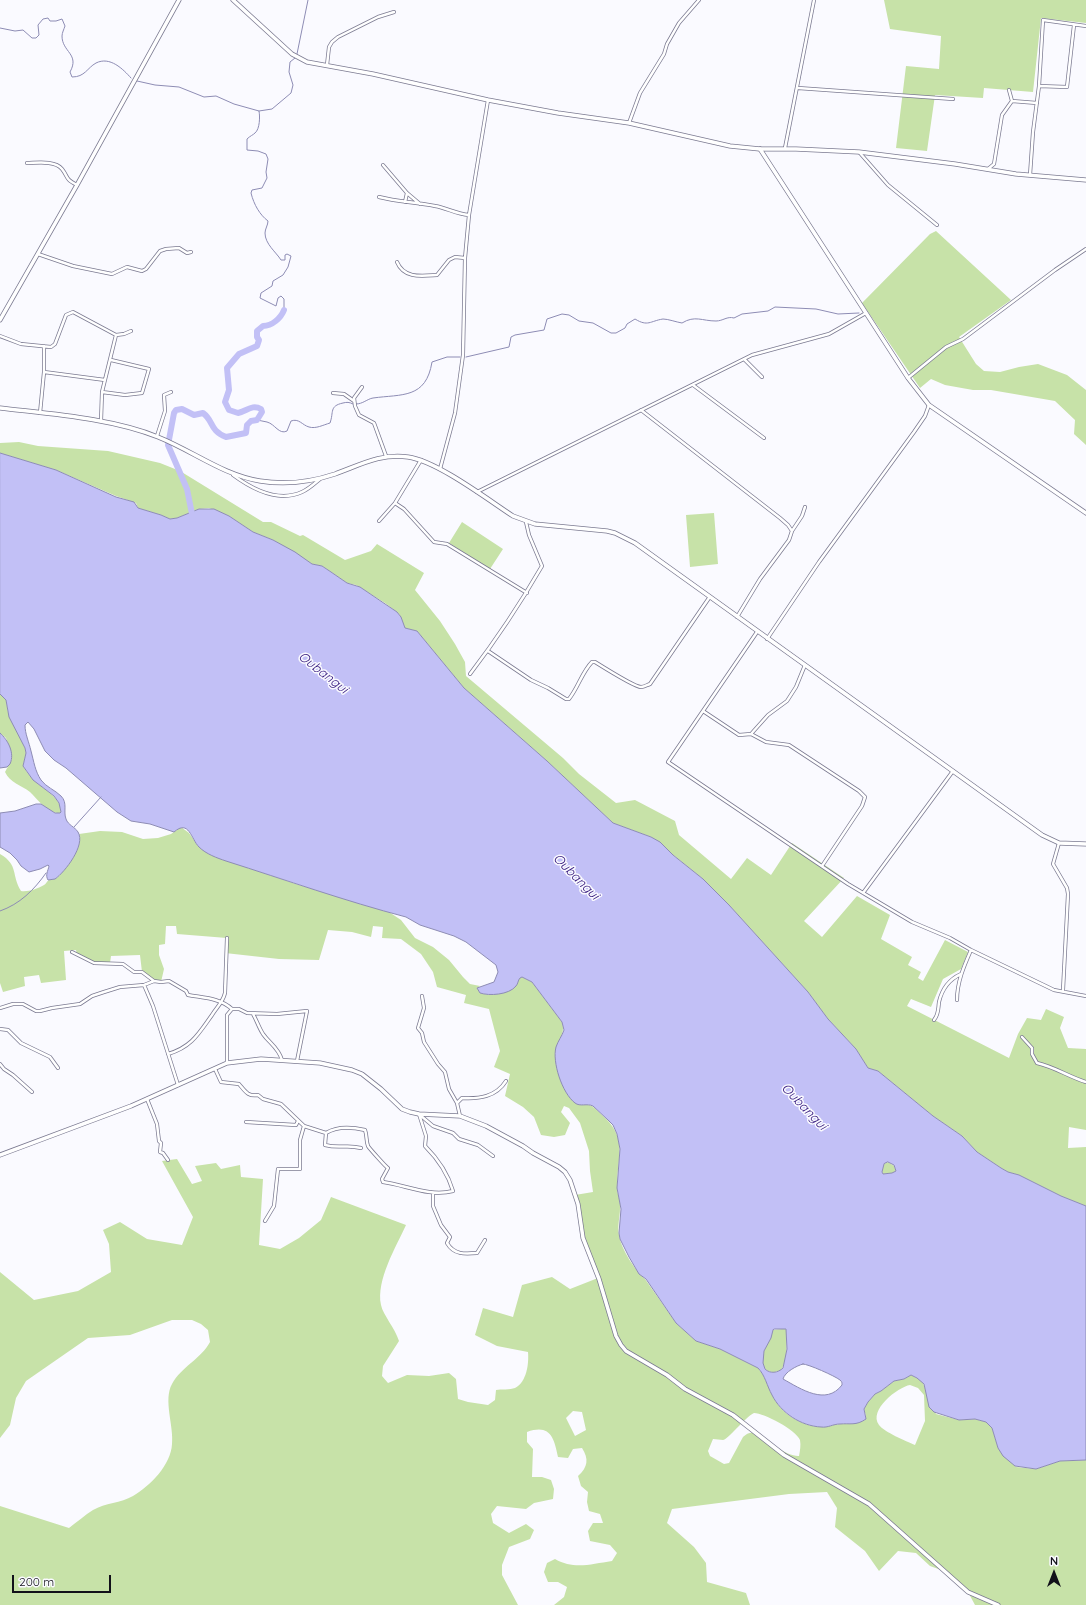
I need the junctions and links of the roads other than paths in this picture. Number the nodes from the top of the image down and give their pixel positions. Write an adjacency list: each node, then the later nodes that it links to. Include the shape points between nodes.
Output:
1 (179, 0): 25 (main road)
2 (233, 0): 8 (main road, via 292,54 307,62)
3 (699, 0): 16 (street, via 679,23 667,44 664,54 640,94)
4 (814, 0): 10 (street)
5 (394, 12): 8 (street, via 338,37 330,46)
6 (1074, 24): 7 (street); 9 (street, via 1067,87); 9 (street, via 1043,20)
7 (1086, 26)
8 (327, 65): 13 (main road)
9 (1039, 86): 15 (street)
10 (798, 88): 12 (street); 17 (street)
11 (1009, 90): 14 (street)
12 (953, 99)
13 (488, 100): 16 (main road); 30 (street)
14 (1012, 101): 15 (street); 22 (street, via 1002,115 994,164)
15 (1037, 103): 23 (street)
16 (629, 123): 18 (main road, via 730,146)
17 (785, 148): 18 (main road); 19 (main road)
18 (760, 149): 37 (main road)
19 (859, 152): 22 (main road); 31 (street, via 888,184)
20 (27, 162): 25 (street, via 58,165 67,179)
21 (383, 165): 26 (street)
22 (988, 170): 23 (main road)
23 (1030, 175): 24 (main road)
24 (1086, 180)
25 (77, 185): 34 (main road)
26 (407, 194): 28 (street); 29 (street)
27 (379, 197): 28 (street)
28 (405, 202): 29 (street)
29 (420, 204): 30 (street)
30 (469, 215): 35 (street)
31 (937, 225)
32 (1086, 249): 47 (street, via 962,339 946,347)
33 (191, 252): 34 (street, via 187,253 179,248 166,249 160,251 142,271 127,267 112,274 73,266)
34 (38, 254): 38 (main road)
35 (465, 258): 36 (street, via 455,257 449,260 438,275 423,276 407,274); 64 (street, via 463,355 455,412)
36 (397, 262)
37 (866, 313): 43 (street, via 829,334); 47 (main road)
38 (0, 320)
39 (131, 332): 40 (street)
40 (116, 335): 42 (street, via 73,312 66,315 55,344 51,347); 44 (street)
41 (0, 336): 42 (street, via 21,344)
42 (44, 346): 45 (street)
43 (744, 359): 46 (street); 49 (street)
44 (111, 360): 48 (street); 51 (street, via 149,369 142,393 125,395)
45 (44, 372): 48 (street); 58 (street)
46 (762, 377)
47 (908, 378): 55 (main road)
48 (105, 380): 51 (street)
49 (693, 385): 57 (street); 61 (street)
50 (362, 387): 54 (street)
51 (102, 392): 59 (street)
52 (171, 392): 60 (street, via 164,395 165,411)
53 (333, 393): 54 (street, via 344,394)
54 (354, 401): 62 (street, via 359,415 374,422)
55 (929, 405): 70 (main road); 78 (street, via 914,432 819,562)
56 (0, 408): 58 (main road)
57 (642, 410): 67 (street); 73 (street, via 780,518)
58 (40, 413): 59 (main road)
59 (101, 422): 60 (main road)
60 (158, 437): 65 (main road)
61 (764, 438)
62 (386, 456): 63 (main road); 66 (main road)
63 (421, 460): 64 (main road); 68 (street)
64 (440, 470): 67 (main road)
65 (231, 473): 66 (main road, via 279,483); 66 (street, via 245,484 283,496 303,492)
66 (322, 478)
67 (477, 493): 72 (main road)
68 (396, 503): 71 (street); 74 (street, via 404,508 434,542 447,544)
69 (805, 507): 73 (street)
70 (1086, 514)
71 (379, 520)
72 (526, 522): 74 (street, via 542,566); 75 (main road, via 615,533 635,543)
73 (792, 531): 76 (street, via 789,540 760,579)
74 (527, 593): 79 (street)
75 (710, 598): 76 (main road); 79 (street, via 650,684 644,687 633,685 592,662 569,699 566,699 531,680)
76 (737, 617): 77 (main road)
77 (756, 632): 78 (main road); 82 (street)
78 (767, 639): 80 (main road)
79 (488, 651): 81 (street)
80 (805, 664): 83 (street, via 796,688 787,701 768,715); 84 (main road)
81 (470, 674)
82 (703, 711): 83 (street, via 739,735); 87 (street, via 668,762)
83 (751, 734): 87 (street, via 766,742 789,745 865,797 862,806)
84 (953, 771): 85 (main road, via 1042,835); 88 (street)
85 (1059, 843): 86 (main road); 95 (street, via 1054,864 1058,875 1068,888)
86 (1086, 844)
87 (822, 866): 88 (street)
88 (863, 893): 90 (street, via 912,922)
89 (227, 938): 99 (street)
90 (971, 950): 92 (street); 95 (street, via 1054,990)
91 (72, 952): 93 (street, via 94,963 123,964 134,972 142,972)
92 (961, 974): 98 (street); 103 (street, via 943,990 938,1014)
93 (154, 981): 94 (street); 99 (street, via 169,981 186,991 188,995)
94 (144, 985): 100 (street, via 120,987 92,996 80,1004 40,1011 23,1004); 106 (street)
95 (1063, 990): 97 (street)
96 (422, 996): 118 (street, via 424,1008 418,1028 424,1042 445,1072 449,1089)
97 (1086, 996)
98 (957, 1000)
99 (223, 1002): 101 (street); 106 (street, via 196,1037 179,1050)
100 (0, 1008)
101 (232, 1009): 102 (street); 109 (street, via 227,1015)
102 (253, 1013): 107 (street, via 257,1025 277,1048); 108 (street, via 307,1011)
103 (934, 1020)
104 (0, 1029): 111 (street, via 8,1030 21,1043 50,1057)
105 (1022, 1037): 114 (street, via 1032,1048 1037,1063)
106 (168, 1054): 115 (street)
107 (282, 1060): 108 (main road); 109 (main road, via 261,1059)
108 (297, 1061): 119 (main road, via 335,1065 362,1074 402,1109)
109 (227, 1063): 112 (main road)
110 (0, 1064): 116 (street)
111 (58, 1068)
112 (215, 1069): 115 (main road); 121 (street, via 221,1082 239,1084 248,1095 258,1095 280,1104)
113 (506, 1081): 118 (street, via 494,1093 483,1098 462,1098)
114 (1086, 1082)
115 (178, 1085): 117 (main road)
116 (32, 1092)
117 (147, 1099): 126 (main road); 128 (street, via 157,1124 160,1152 164,1153)
118 (457, 1103): 120 (street)
119 (419, 1114): 120 (main road); 127 (street, via 433,1126 478,1145); 129 (street, via 426,1136 425,1146 444,1170 453,1191)
120 (460, 1116): 132 (main road, via 486,1126 565,1172 574,1188 583,1238 616,1336 626,1351 672,1378 685,1389 733,1414 784,1455 868,1504 968,1592)
121 (298, 1121): 122 (street, via 296,1125); 123 (street)
122 (246, 1122)
123 (304, 1126): 124 (street); 130 (street, via 300,1140 300,1169 278,1169 274,1206)
124 (326, 1133): 125 (street, via 326,1145 336,1148 350,1145); 129 (street, via 333,1128 356,1127 364,1130 371,1150 388,1168 383,1182)
125 (362, 1148)
126 (0, 1155)
127 (493, 1156)
128 (168, 1160)
129 (433, 1194): 131 (street, via 433,1206 450,1237 447,1243 449,1246 460,1253 477,1253)
130 (265, 1222)
131 (485, 1240)
132 (998, 1605)

